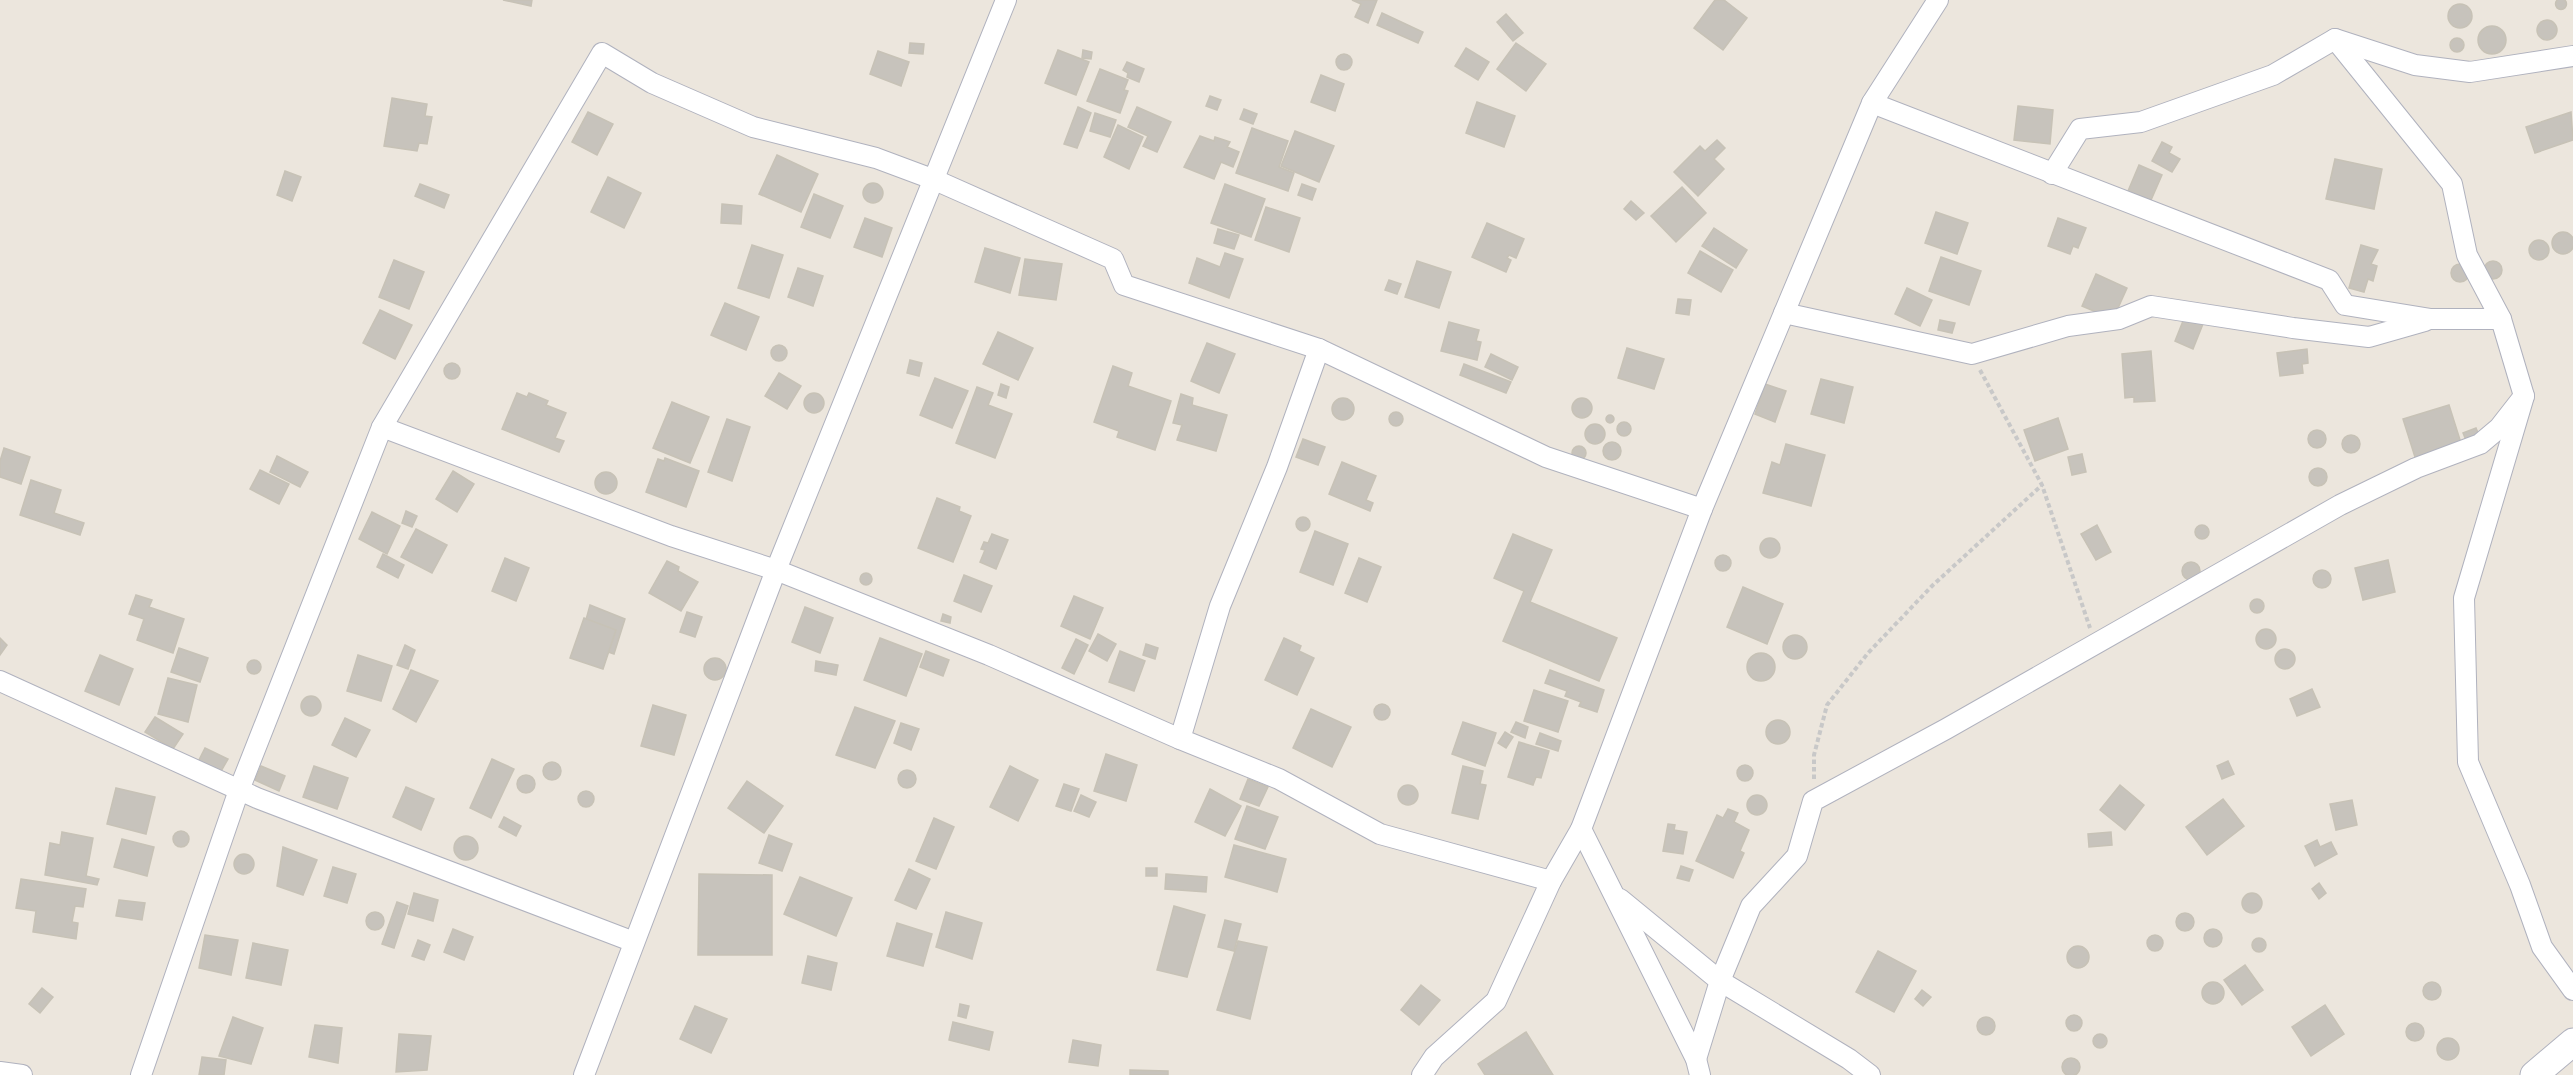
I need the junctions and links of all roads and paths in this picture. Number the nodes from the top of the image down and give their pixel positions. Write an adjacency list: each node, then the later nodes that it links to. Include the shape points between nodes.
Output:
1 (1006, 0): 7 (street)
2 (1938, 0): 5 (street)
3 (2335, 39): 4 (street, via 2415,65 2470,72); 6 (street, via 2273,75 2140,122 2080,129); 10 (street, via 2452,184 2467,255)
4 (2573, 56)
5 (1872, 103): 6 (street); 8 (street)
6 (2052, 174): 9 (street, via 2329,280 2345,305)
7 (935, 180): 11 (street, via 1113,259 1124,285); 14 (street, via 876,158 753,126 652,83 602,53); 17 (street)
8 (1784, 313): 12 (street); 16 (street)
9 (2431, 319): 10 (street); 12 (street, via 2370,337 2151,306 2119,319 2068,326)
10 (2501, 319): 13 (street)
11 (1319, 350): 16 (street, via 1545,457); 20 (street, via 1277,467 1220,606)
12 (1972, 354): 15 (path)
13 (2524, 396): 18 (street, via 2499,428 2480,444 2416,468 2340,505); 28 (street, via 2464,598 2468,762 2542,947)
14 (382, 427): 17 (street, via 671,536); 21 (street)
15 (2042, 485): 18 (path); 22 (path, via 1932,586 1868,652 1827,705 1814,755)
16 (1702, 509): 23 (street)
17 (776, 570): 20 (street, via 989,655); 26 (street)
18 (2096, 643): 22 (street)
19 (0, 681): 21 (street)
20 (1180, 739): 24 (street, via 1280,779 1380,834)
21 (239, 790): 26 (street); 33 (street)
22 (1813, 801): 27 (street, via 1797,856 1751,906)
23 (1581, 829): 24 (street); 25 (street)
24 (1551, 881): 35 (street, via 1496,1001 1434,1057)
25 (1615, 894): 27 (street); 30 (street)
26 (634, 942): 34 (street)
27 (1720, 981): 30 (street); 36 (street)
28 (2573, 990)
29 (2573, 1042): 37 (street)
30 (1698, 1067)
31 (0, 1072): 32 (street)
32 (22, 1075)
33 (141, 1075)
34 (584, 1075)
35 (1422, 1075)
36 (1870, 1075)
37 (2534, 1075)

